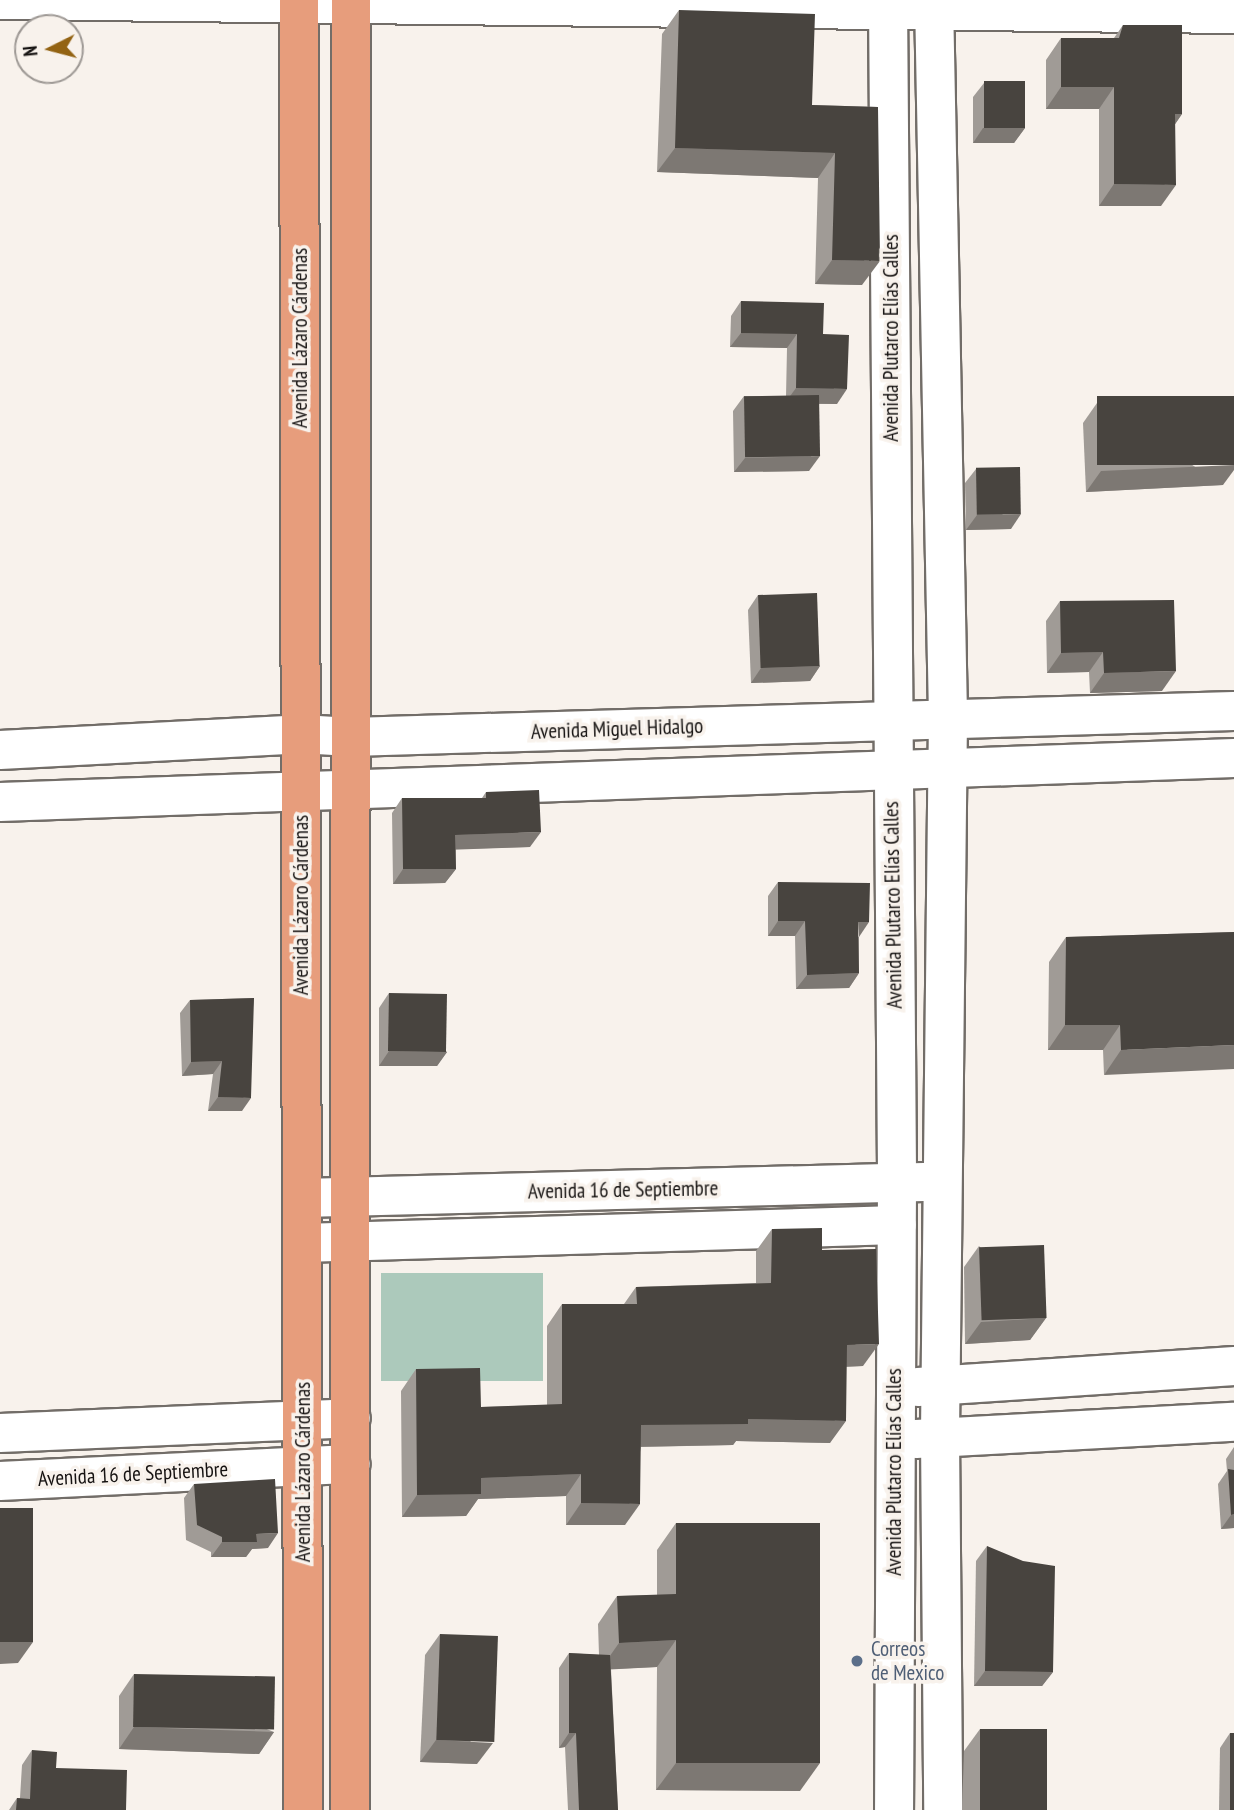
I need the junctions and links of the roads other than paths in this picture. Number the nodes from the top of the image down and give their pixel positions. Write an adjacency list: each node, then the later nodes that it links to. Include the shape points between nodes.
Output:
1 (0, 0): 2 (street)
2 (299, 2): 3 (street); 11 (main road, Avenida Lázaro Cárdenas)
3 (351, 2): 4 (street); 12 (main road)
4 (888, 5): 5 (street); 10 (street, Avenida Plutarco Elías Calles)
5 (934, 5): 6 (street); 9 (street)
6 (1234, 14)
7 (1234, 711): 8 (street, Avenida Miguel Hidalgo)
8 (1185, 712): 9 (street, Avenida Miguel Hidalgo); 15 (street)
9 (948, 717): 10 (street, Avenida Miguel Hidalgo); 16 (street)
10 (894, 720): 12 (street, Avenida Miguel Hidalgo); 17 (street, Avenida Plutarco Elías Calles)
11 (301, 734): 12 (street, Avenida Miguel Hidalgo); 13 (street, Avenida Miguel Hidalgo); 19 (main road, Avenida Lázaro Cárdenas)
12 (351, 737): 18 (main road)
13 (0, 750)
14 (1234, 758): 15 (street)
15 (1186, 760): 16 (street)
16 (947, 768): 17 (street); 21 (street)
17 (891, 772): 18 (street); 22 (street, Avenida Plutarco Elías Calles)
18 (350, 787): 19 (street); 23 (main road)
19 (301, 791): 20 (street); 24 (main road, Avenida Lázaro Cárdenas)
20 (0, 802)
21 (943, 1182): 22 (street, Avenida 16 de Septiembre); 29 (street)
22 (897, 1183): 23 (street, Avenida 16 de Septiembre); 25 (street, Avenida Plutarco Elías Calles)
23 (351, 1197): 24 (street, Avenida 16 de Septiembre); 27 (main road)
24 (302, 1198): 26 (main road, Avenida Lázaro Cárdenas)
25 (897, 1225): 27 (street, Avenida 16 de Septiembre); 30 (street, Avenida Plutarco Elías Calles)
26 (302, 1243): 27 (street, Avenida 16 de Septiembre); 32 (main road, Avenida Lázaro Cárdenas)
27 (350, 1244): 31 (main road)
28 (1234, 1366): 29 (street)
29 (942, 1385): 30 (street); 35 (street)
30 (893, 1388): 36 (street, Avenida Plutarco Elías Calles)
31 (351, 1418): 32 (street, Avenida 16 de Septiembre); 37 (main road)
32 (303, 1422): 34 (street, Avenida 16 de Septiembre); 38 (main road, Avenida Lázaro Cárdenas)
33 (1234, 1422): 35 (street)
34 (0, 1433)
35 (940, 1436): 36 (street); 43 (street)
36 (894, 1442): 42 (street, Avenida Plutarco Elías Calles)
37 (351, 1464): 38 (street, Avenida 16 de Septiembre); 41 (main road)
38 (303, 1466): 39 (street, Avenida 16 de Septiembre); 40 (main road, Avenida Lázaro Cárdenas)
39 (0, 1481)
40 (303, 1810)
41 (350, 1810)
42 (894, 1810)
43 (943, 1810)

